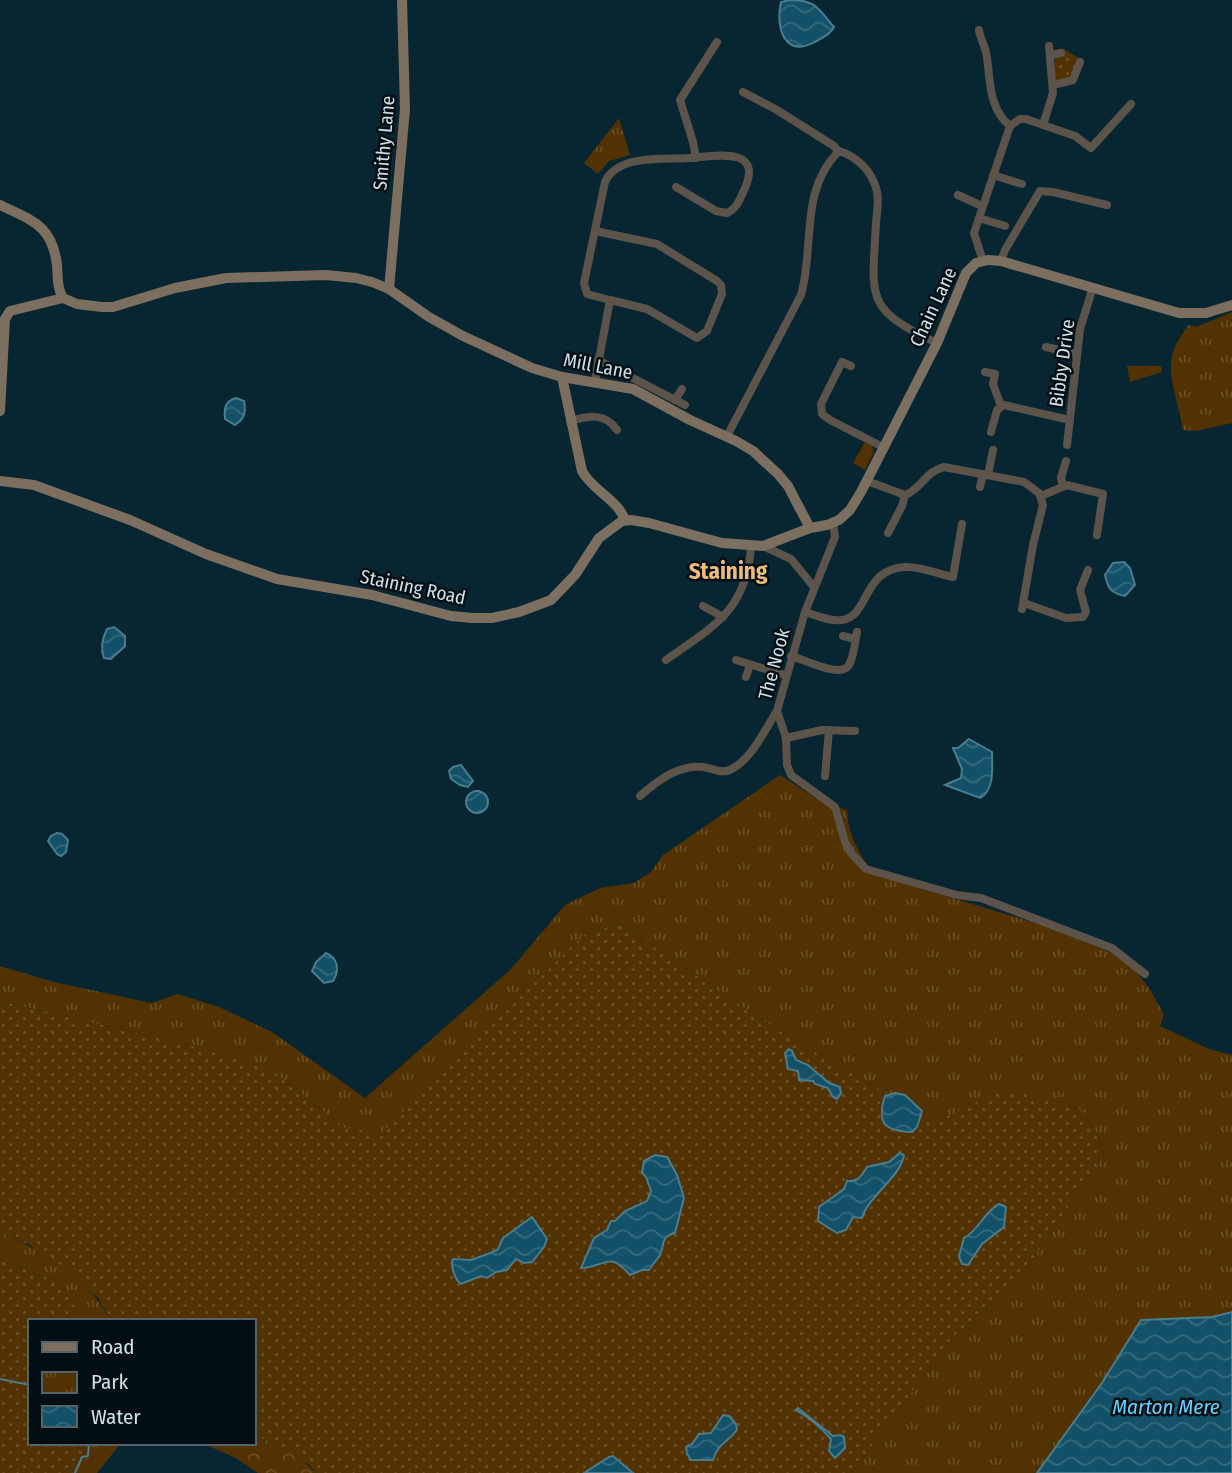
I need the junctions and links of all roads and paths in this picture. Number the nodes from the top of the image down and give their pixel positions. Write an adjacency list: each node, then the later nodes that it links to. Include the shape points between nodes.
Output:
1 (401, 0): 32 (street, Smithy Lane, via 405,110)
2 (979, 30): 8 (street)
3 (717, 42): 5 (street)
4 (702, 45): 5 (street)
5 (711, 51): 18 (street, via 680,100)
6 (1061, 53): 10 (street, via 1049,50)
7 (1080, 62): 10 (street, via 1073,80)
8 (990, 80): 9 (street); 14 (street, via 996,111)
9 (980, 82)
10 (1053, 85): 13 (street)
11 (743, 92): 15 (street)
12 (1131, 104): 13 (street, via 1089,151 1079,138)
13 (1043, 125): 14 (street, via 1020,119)
14 (1010, 126): 17 (street)
15 (838, 152): 36 (street, via 860,163 877,189 873,277 881,306 896,323); 53 (street, via 813,197 801,295)
16 (987, 152): 17 (street)
17 (999, 155): 19 (street)
18 (696, 158): 20 (street, via 731,155 746,164 749,178 737,205 727,213 680,189); 28 (street, via 660,157 616,168 605,182)
19 (993, 175): 21 (street); 25 (street)
20 (690, 182)
21 (1022, 184)
22 (958, 195): 25 (street)
23 (0, 205): 33 (street, via 38,224 49,236)
24 (1107, 205): 30 (street, via 1040,191)
25 (982, 206): 26 (street)
26 (979, 218): 27 (street); 29 (street, via 974,233)
27 (1005, 226)
28 (595, 231): 34 (street, via 584,288 590,296); 34 (street, via 657,244 717,281 722,289 706,331 697,338 647,309)
29 (983, 261): 30 (street, Chain Lane); 36 (street, Chain Lane, via 972,265 966,274)
30 (1001, 261): 31 (street, Chain Lane)
31 (1093, 287): 35 (street, Chain Lane, via 1188,314); 38 (street, Bibby Drive)
32 (389, 289): 33 (street, Mill Lane, via 348,276 270,276 201,282 113,307 92,307); 42 (street, Mill Lane, via 470,339)
33 (63, 298): 48 (street, via 9,311)
34 (610, 300): 39 (street)
35 (1232, 305)
36 (937, 343): 55 (street, Chain Lane)
37 (1046, 347): 38 (street)
38 (1077, 354): 49 (street, Bibby Drive)
39 (598, 360): 43 (street); 45 (street)
40 (851, 366): 55 (street, via 842,362 821,404 822,414)
41 (985, 372): 47 (street, via 995,374 993,384)
42 (562, 377): 43 (street, Mill Lane); 50 (street)
43 (594, 381): 53 (street, Mill Lane, via 644,393)
44 (682, 388): 45 (street)
45 (676, 400): 46 (street)
46 (685, 405)
47 (1001, 406): 49 (street); 52 (street)
48 (0, 411)
49 (1070, 420): 54 (street, Bibby Drive)
50 (570, 421): 51 (street, via 598,416); 65 (street, via 582,471)
51 (617, 430)
52 (991, 432)
53 (727, 436): 68 (street, Mill Lane, via 753,451 778,474)
54 (1067, 445)
55 (883, 447): 60 (street, Chain Lane)
56 (993, 450): 58 (street)
57 (1066, 461): 61 (street)
58 (986, 474): 62 (street); 63 (street, via 938,468); 64 (street, via 1024,482)
59 (0, 481): 65 (street, Staining Road, via 34,485 276,579 473,618 519,612 551,600 575,575 599,538)
60 (867, 481): 63 (street); 66 (street, Chain Lane, via 850,510)
61 (1063, 486): 64 (street); 70 (street, via 1103,494)
62 (980, 487)
63 (905, 495): 69 (street, via 889,522)
64 (1041, 496): 73 (street, via 1043,510 1023,606 1066,618 1083,617 1086,611 1080,590)
65 (625, 520): 72 (street)
66 (833, 523): 68 (street); 74 (street, The Nook, via 835,537)
67 (962, 524): 76 (street, via 952,582 902,567 873,582 860,609 848,618 832,620)
68 (810, 528): 71 (street)
69 (888, 533)
70 (1097, 535)
71 (763, 546): 72 (street); 74 (street, via 791,559)
72 (751, 547): 77 (street, via 742,590)
73 (1088, 570)
74 (814, 587): 76 (street, The Nook)
75 (703, 606): 77 (street)
76 (805, 612): 79 (street, The Nook)
77 (723, 617): 80 (street)
78 (843, 636): 79 (street, via 856,635 843,670)
79 (791, 656): 83 (street, The Nook)
80 (666, 660)
81 (736, 660): 82 (street)
82 (750, 665): 83 (street); 84 (street)
83 (785, 675): 85 (street, The Nook)
84 (746, 677)
85 (777, 711): 88 (street, The Nook); 90 (street, via 738,765 726,771 699,766 679,771)
86 (829, 730): 87 (street); 88 (street); 89 (street)
87 (855, 731)
88 (786, 738): 91 (street, The Nook, via 790,775 835,807 845,842 866,869 981,898 1112,948)
89 (825, 776)
90 (640, 796)
91 (1145, 974)

